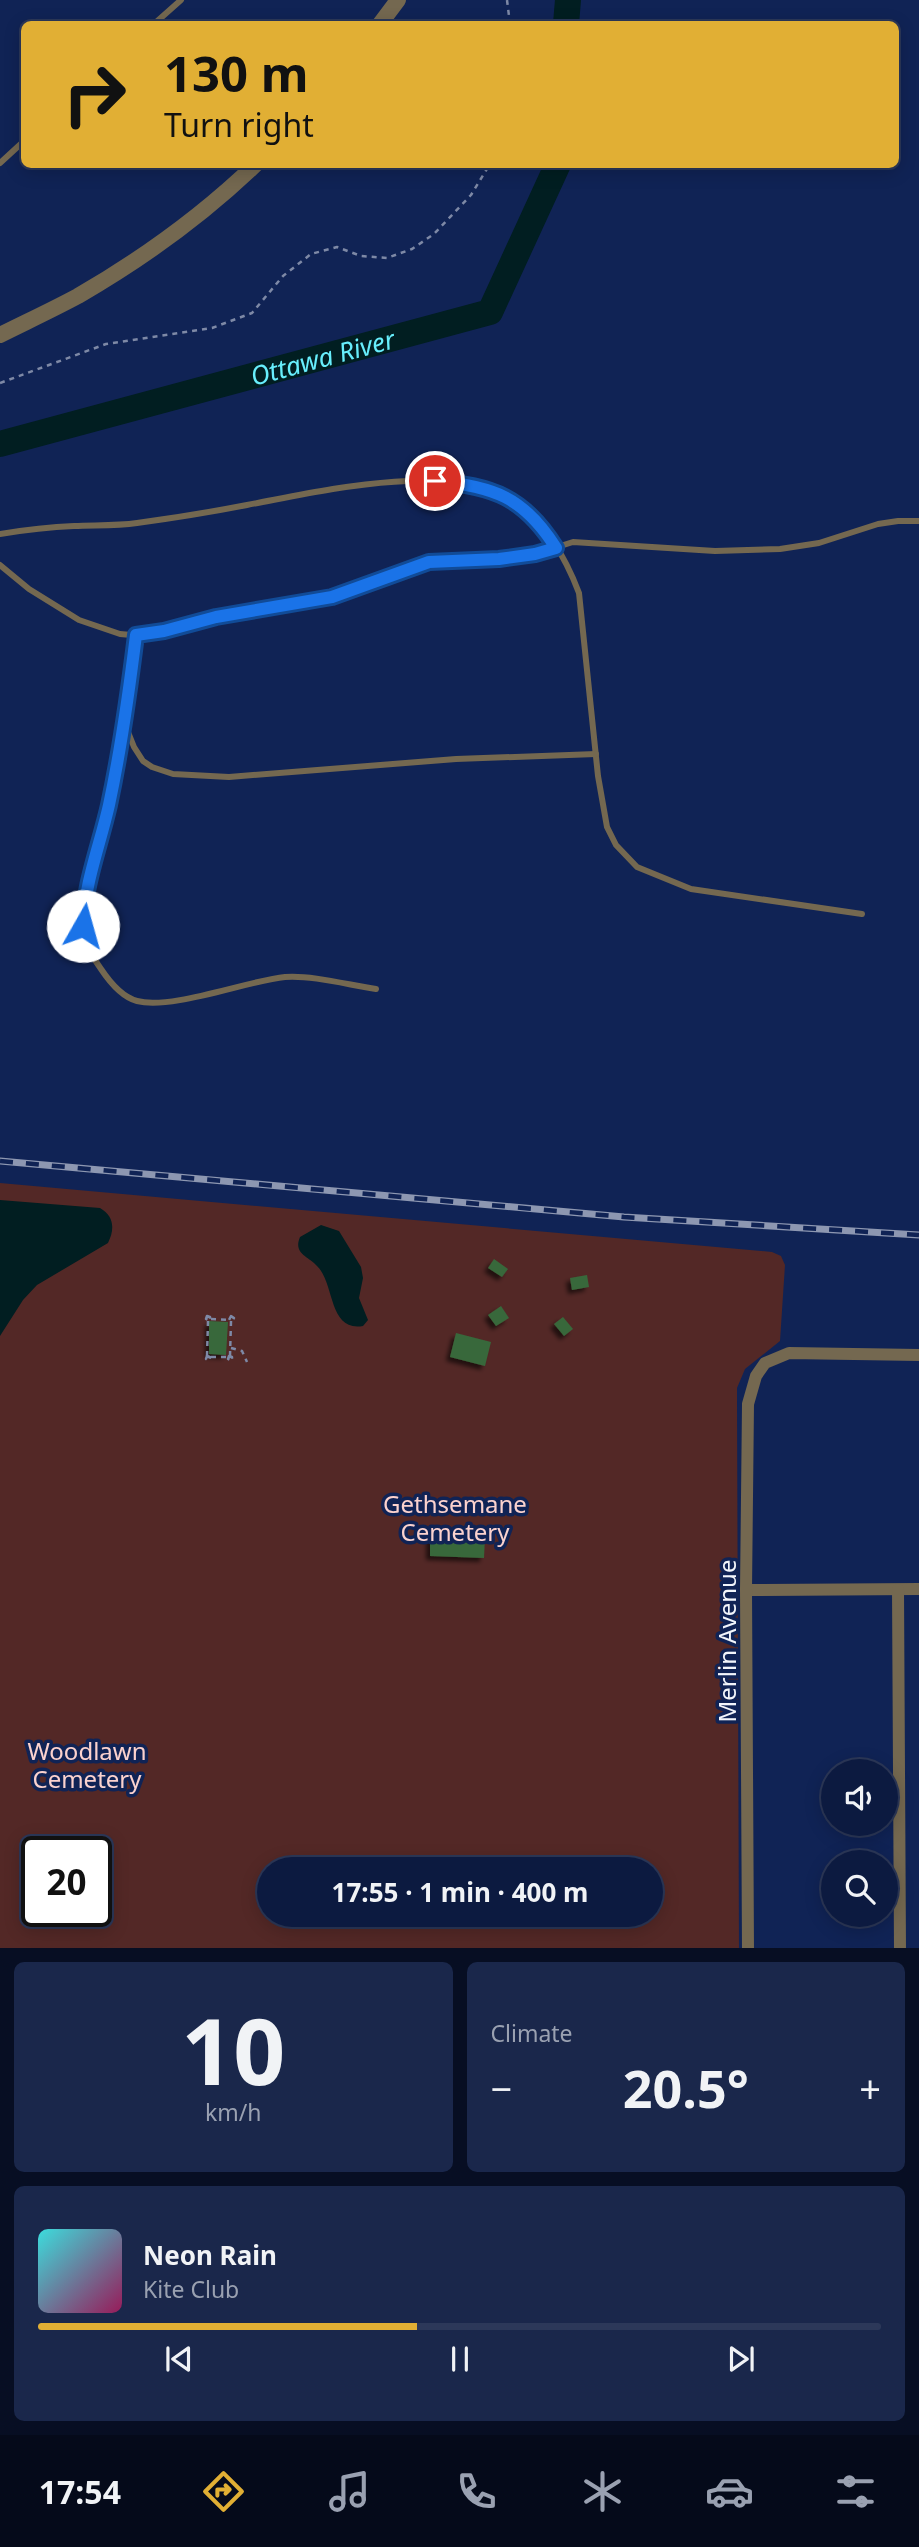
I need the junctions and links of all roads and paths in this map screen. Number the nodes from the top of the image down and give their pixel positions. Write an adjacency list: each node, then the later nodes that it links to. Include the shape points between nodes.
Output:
1 (181, 0): 4 (lane)
2 (398, 0): 5 (street)
3 (508, 0): 6 (path)
4 (157, 21)
5 (382, 21)
6 (510, 21)
7 (21, 144): 8 (lane)
8 (0, 163)
9 (251, 168): 11 (street, via 203,211 134,261)
10 (488, 168): 12 (path, via 471,195 434,234 412,249 387,258 361,256 337,247 311,254 284,276 252,313 212,328 106,344)
11 (0, 335)
12 (0, 383)
13 (919, 521): 15 (lane, via 878,524 820,543 780,549 715,551 573,542)
14 (0, 534): 15 (lane, via 125,525 358,486 435,481 510,498 527,510)
15 (556, 548): 17 (lane, via 499,559 429,562 332,597); 19 (lane, via 579,593)
16 (0, 565): 17 (lane, via 79,620)
17 (136, 635): 18 (lane)
18 (125, 720): 19 (lane, via 143,761 173,774 198,777); 21 (lane, via 83,915 89,952 106,978 136,1001 152,1002 288,977)
19 (596, 754): 20 (lane, via 607,827 616,845 638,867 691,889)
20 (862, 914)
21 (376, 989)
22 (230, 1348): 22 (path, via 229,1357 209,1357 209,1320 230,1320); 24 (path, via 242,1351)
23 (919, 1355): 26 (street, Merlin Avenue, via 789,1353 765,1363 748,1404)
24 (247, 1362)
25 (919, 1589): 27 (street)
26 (746, 1590): 27 (street); 28 (street, Merlin Avenue)
27 (898, 1590): 29 (street)
28 (748, 1948)
29 (900, 1948)

